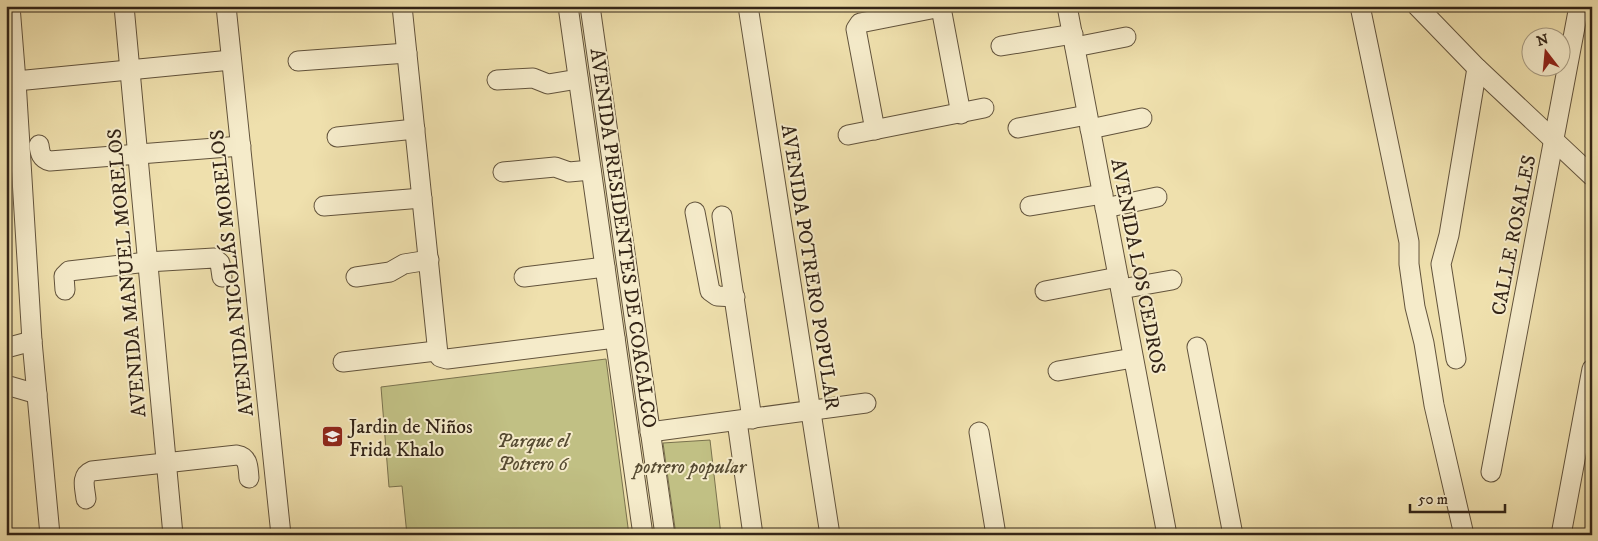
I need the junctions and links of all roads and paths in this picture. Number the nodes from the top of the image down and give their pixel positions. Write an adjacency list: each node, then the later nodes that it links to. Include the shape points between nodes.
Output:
1 (124, 6): 20 (street, AVENIDA MANUEL MORELOS)
2 (226, 6): 17 (street, AVENIDA NICOLÁS MORELOS)
3 (402, 6): 16 (street)
4 (568, 6): 21 (street, AVENIDA PRESIDENTES DE COACALCO)
5 (590, 6): 73 (street, AVENIDA PRESIDENTES DE COACALCO)
6 (748, 6): 71 (street, AVENIDA POTRERO POPULAR)
7 (1067, 6): 14 (street, AVENIDA LOS CEDROS)
8 (1360, 6): 91 (street, via 1409,242 1413,297 1434,405)
9 (1417, 6): 19 (street)
10 (1580, 6): 33 (street, CALLE ROSALES)
11 (893, 11): 25 (street, via 936,8 942,13); 30 (street, via 860,23 856,29)
12 (9, 16): 23 (street)
13 (1126, 37): 14 (street)
14 (1074, 41): 15 (street); 27 (street, AVENIDA LOS CEDROS)
15 (1001, 46)
16 (407, 52): 18 (street); 29 (street)
17 (231, 60): 20 (street); 35 (street, AVENIDA NICOLÁS MORELOS)
18 (298, 61)
19 (1477, 68): 33 (street); 64 (street, via 1449,235 1441,261)
20 (130, 71): 23 (street); 36 (street, AVENIDA MANUEL MORELOS)
21 (578, 79): 22 (street, via 548,84 533,78); 37 (street, AVENIDA PRESIDENTES DE COACALCO)
22 (497, 80)
23 (16, 81): 59 (street)
24 (984, 108): 25 (street)
25 (961, 114): 30 (street)
26 (1142, 118): 27 (street)
27 (1089, 122): 28 (street); 42 (street, AVENIDA LOS CEDROS)
28 (1018, 128)
29 (415, 129): 32 (street); 41 (street)
30 (874, 130): 31 (street)
31 (848, 135)
32 (337, 137)
33 (1555, 141): 39 (street); 76 (street, CALLE ROSALES)
34 (39, 145): 36 (street, via 41,156 50,161)
35 (241, 146): 36 (street); 83 (street, AVENIDA NICOLÁS MORELOS)
36 (137, 154): 48 (street, AVENIDA MANUEL MORELOS)
37 (591, 170): 38 (street, via 569,172 555,167); 49 (street, AVENIDA PRESIDENTES DE COACALCO)
38 (502, 172)
39 (1592, 176)
40 (1157, 197): 42 (street)
41 (422, 198): 43 (street); 47 (street)
42 (1104, 201): 44 (street); 54 (street, AVENIDA LOS CEDROS)
43 (324, 206)
44 (1030, 206)
45 (695, 212): 57 (street, via 710,291 717,296)
46 (722, 216): 57 (street)
47 (428, 260): 51 (street, via 404,264 390,272); 62 (street)
48 (147, 262): 50 (street, via 214,258 220,263); 55 (street, via 69,271 64,276); 75 (street, AVENIDA MANUEL MORELOS)
49 (605, 267): 52 (street); 58 (street, AVENIDA PRESIDENTES DE COACALCO)
50 (222, 277)
51 (356, 277)
52 (524, 277)
53 (1172, 280): 54 (street)
54 (1119, 283): 56 (street); 63 (street, AVENIDA LOS CEDROS)
55 (65, 290)
56 (1045, 291)
57 (735, 297): 72 (street)
58 (615, 338): 62 (street, via 447,359); 80 (street, AVENIDA PRESIDENTES DE COACALCO)
59 (32, 341): 61 (street); 69 (street)
60 (1197, 347): 90 (street, AVENIDA LOS CEDROS)
61 (6, 348)
62 (438, 354): 65 (street)
63 (1133, 358): 67 (street); 89 (street, AVENIDA LOS CEDROS)
64 (1456, 359)
65 (343, 362)
66 (1592, 369): 92 (street)
67 (1058, 371)
68 (6, 384): 69 (street)
69 (37, 394): 81 (street)
70 (866, 404): 71 (street)
71 (810, 411): 72 (street); 87 (street, AVENIDA POTRERO POPULAR)
72 (745, 420): 73 (street); 86 (street)
73 (650, 432): 79 (street, AVENIDA PRESIDENTES DE COACALCO)
74 (978, 432): 88 (street)
75 (166, 463): 77 (street, via 241,456 246,460); 78 (street, via 89,472 84,482); 82 (street, AVENIDA MANUEL MORELOS)
76 (1491, 472)
77 (249, 478)
78 (86, 499)
79 (661, 508): 80 (street); 85 (street, AVENIDA PRESIDENTES DE COACALCO)
80 (640, 510): 84 (street, AVENIDA PRESIDENTES DE COACALCO)
81 (50, 535)
82 (172, 535)
83 (281, 535)
84 (643, 535)
85 (665, 535)
86 (753, 535)
87 (830, 535)
88 (996, 535)
89 (1167, 535)
90 (1233, 535)
91 (1464, 535)
92 (1561, 535)

